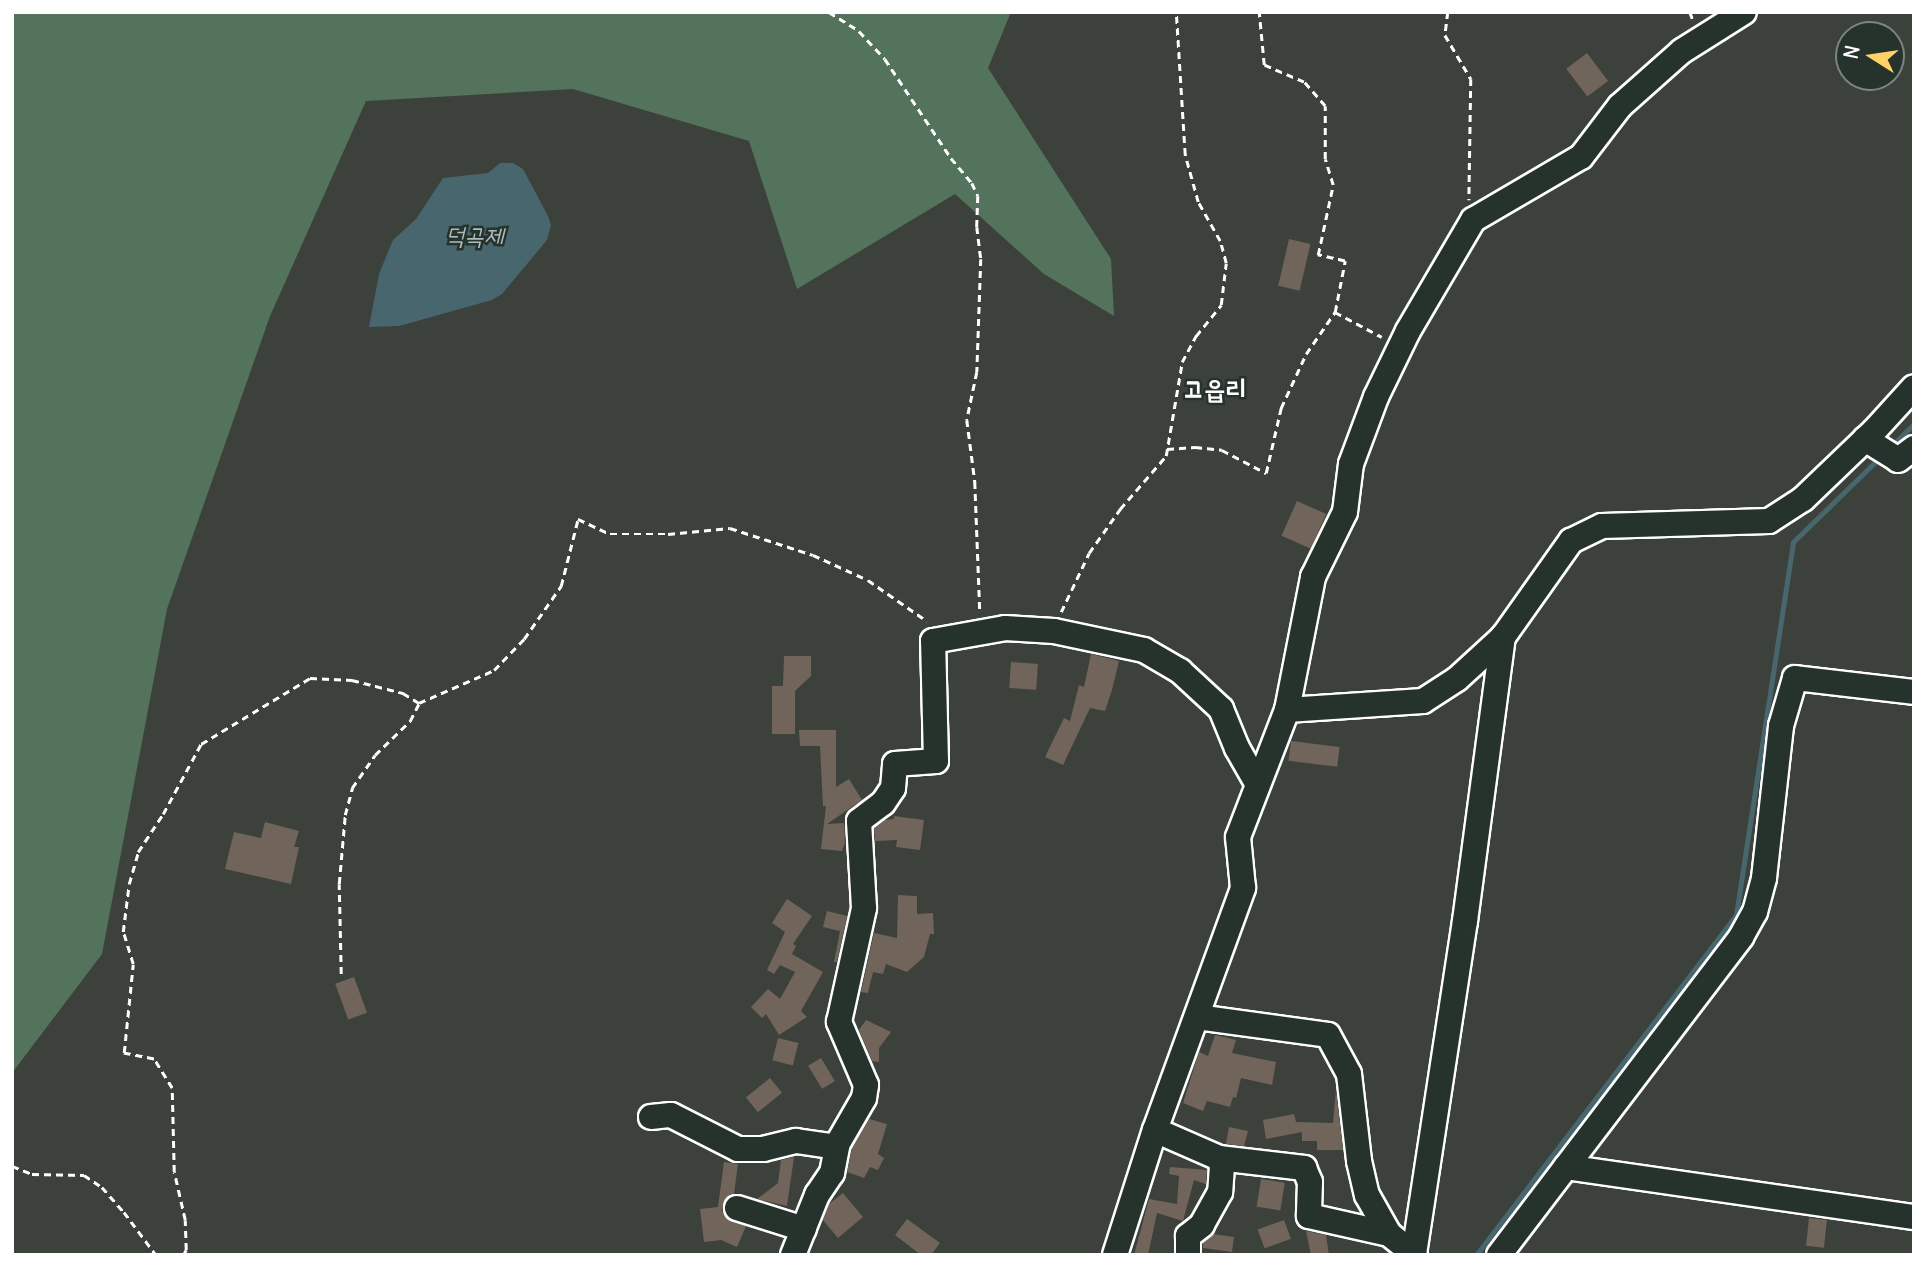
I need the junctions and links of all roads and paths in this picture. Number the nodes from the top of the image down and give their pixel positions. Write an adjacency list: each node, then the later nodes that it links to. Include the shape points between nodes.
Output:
1 (829, 12): 13 (path, via 859,31 886,59 978,196 977,372 967,420 975,482)
2 (1176, 12): 11 (path, via 1185,155 1198,202 1220,241 1226,263 1221,305 1182,362)
3 (1259, 12): 7 (path, via 1264,65 1304,82 1325,106 1325,159 1333,185 1318,255 1345,261)
4 (1448, 12): 6 (path, via 1446,35 1471,79 1468,192)
5 (1744, 12): 6 (street, via 1661,69 1620,106 1581,157)
6 (1473, 220): 8 (street)
7 (1335, 312): 8 (path); 11 (path, via 1306,354 1281,408 1266,473 1222,450)
8 (1400, 347): 19 (street, via 1351,464 1345,512 1313,577)
9 (1914, 387): 10 (street)
10 (1865, 439): 12 (street); 15 (street, via 1803,499 1769,521 1601,526 1571,541)
11 (1167, 449): 14 (path, via 1089,553)
12 (1906, 454)
13 (980, 615)
14 (1054, 631): 16 (street, via 1005,628); 20 (street, via 1144,650 1180,671 1220,709)
15 (1503, 637): 19 (street, via 1457,679 1423,701); 33 (street)
16 (933, 641): 18 (path, via 926,620 868,580 813,555 730,528 610,534 578,519 561,586 524,639 494,670); 25 (street, via 936,761 895,764 893,788 883,803 859,821 864,908 839,1022 866,1085 864,1098)
17 (1914, 692): 28 (street, via 1795,678 1782,726 1764,878 1755,912 1741,937)
18 (419, 703): 21 (path, via 410,721 375,755 348,802 340,884); 35 (path, via 352,680 310,678 201,744 138,852 123,932 133,964 124,1052 154,1059 172,1088 174,1172 185,1220)
19 (1287, 710): 20 (street)
20 (1257, 783): 22 (street, via 1238,837 1243,888)
21 (341, 974)
22 (1197, 1017): 24 (street); 32 (street, via 1328,1035 1349,1074 1367,1195)
23 (651, 1117): 25 (street, via 671,1115 738,1149 796,1141)
24 (1155, 1130): 26 (street); 37 (street)
25 (837, 1147): 31 (street, via 832,1172 817,1195)
26 (1219, 1158): 32 (street, via 1304,1168 1310,1182 1309,1216); 38 (street, via 1220,1192 1202,1225 1188,1236)
27 (12, 1166): 34 (path, via 32,1174 84,1175 117,1203)
28 (1566, 1167): 30 (street); 39 (street)
29 (737, 1208): 31 (street)
30 (1914, 1217)
31 (804, 1230): 36 (street)
32 (1390, 1234): 33 (street)
33 (1414, 1254)
34 (156, 1255)
35 (183, 1255)
36 (793, 1255)
37 (1115, 1255)
38 (1188, 1255)
39 (1499, 1255)

